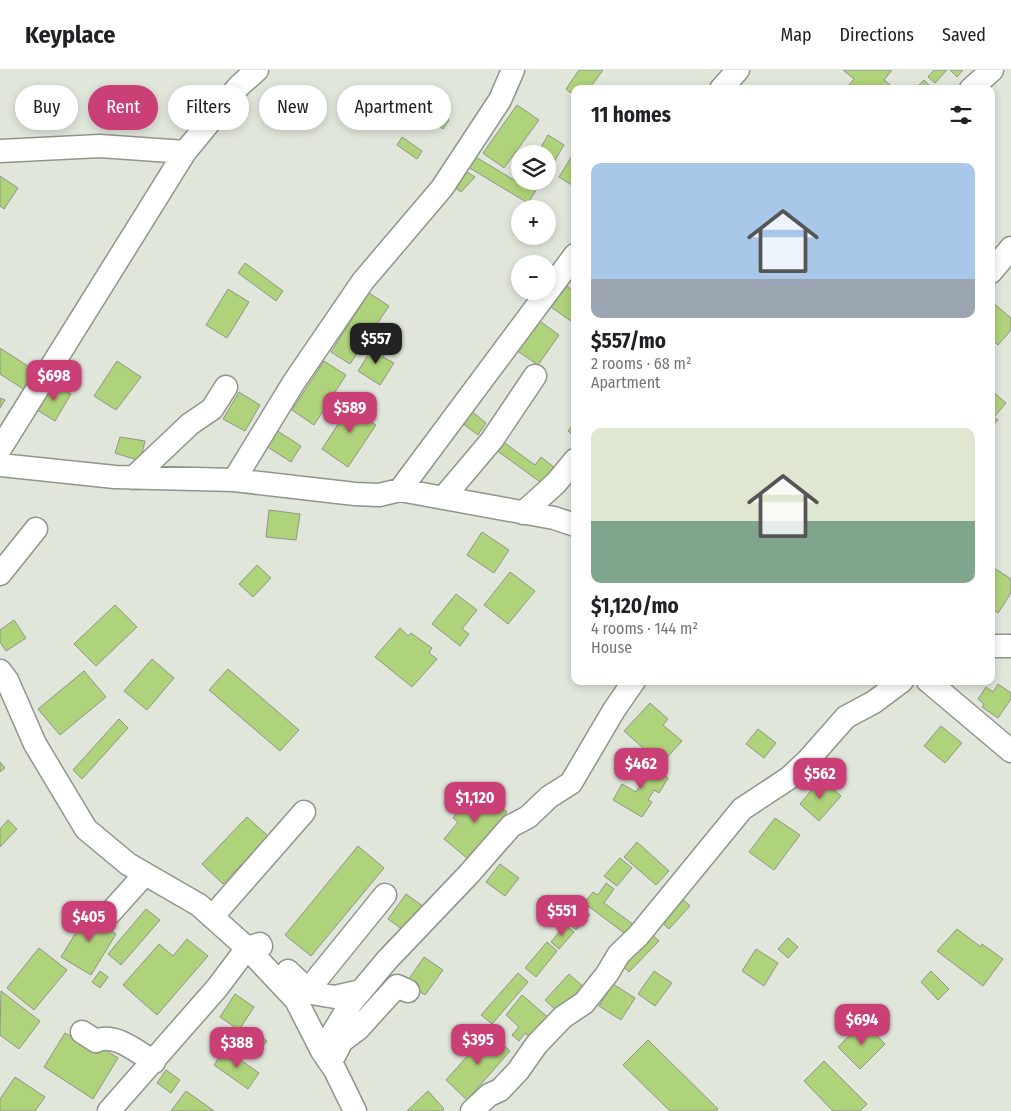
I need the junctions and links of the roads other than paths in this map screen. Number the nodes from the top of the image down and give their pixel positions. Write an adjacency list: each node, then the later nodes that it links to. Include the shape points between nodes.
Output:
1 (257, 70): 8 (street, via 239,86)
2 (513, 70): 18 (street, via 500,100 442,188 363,281 294,382)
3 (738, 70): 5 (street)
4 (992, 70): 6 (street)
5 (725, 85)
6 (975, 85)
7 (0, 152): 8 (street, via 100,146)
8 (185, 152): 14 (street)
9 (1011, 248): 11 (street)
10 (571, 260): 19 (street)
11 (995, 267)
12 (535, 376): 20 (street, via 492,440)
13 (226, 387): 17 (street, via 212,409 190,424)
14 (0, 449)
15 (0, 465): 17 (street)
16 (571, 465): 21 (street)
17 (133, 478): 18 (street)
18 (234, 480): 19 (street, via 355,494 378,495)
19 (400, 490): 20 (street)
20 (443, 498): 21 (street)
21 (523, 513): 22 (street)
22 (571, 524)
23 (36, 529): 24 (street)
24 (0, 574)
25 (995, 646): 26 (street)
26 (1011, 646)
27 (2, 679): 33 (street, via 86,829)
28 (631, 685): 38 (street, via 571,783 549,797 528,817 511,826)
29 (897, 685): 46 (street, via 846,717 789,778 742,809 638,936 619,954 584,1003 563,1017 500,1090 488,1095)
30 (933, 685): 31 (street)
31 (1011, 751)
32 (304, 812): 36 (street)
33 (145, 874): 35 (street); 36 (street, via 199,905)
34 (385, 895): 40 (street)
35 (110, 912)
36 (212, 917): 37 (street)
37 (247, 948): 40 (street); 43 (street)
38 (361, 991): 40 (street, via 334,997); 42 (street, via 351,1003)
39 (408, 991): 42 (street, via 398,986 358,1029)
40 (305, 994): 42 (street)
41 (82, 1032): 43 (street, via 96,1041 103,1038 117,1040)
42 (326, 1057): 45 (street)
43 (154, 1062): 44 (street)
44 (109, 1111)
45 (354, 1111)
46 (472, 1111)

